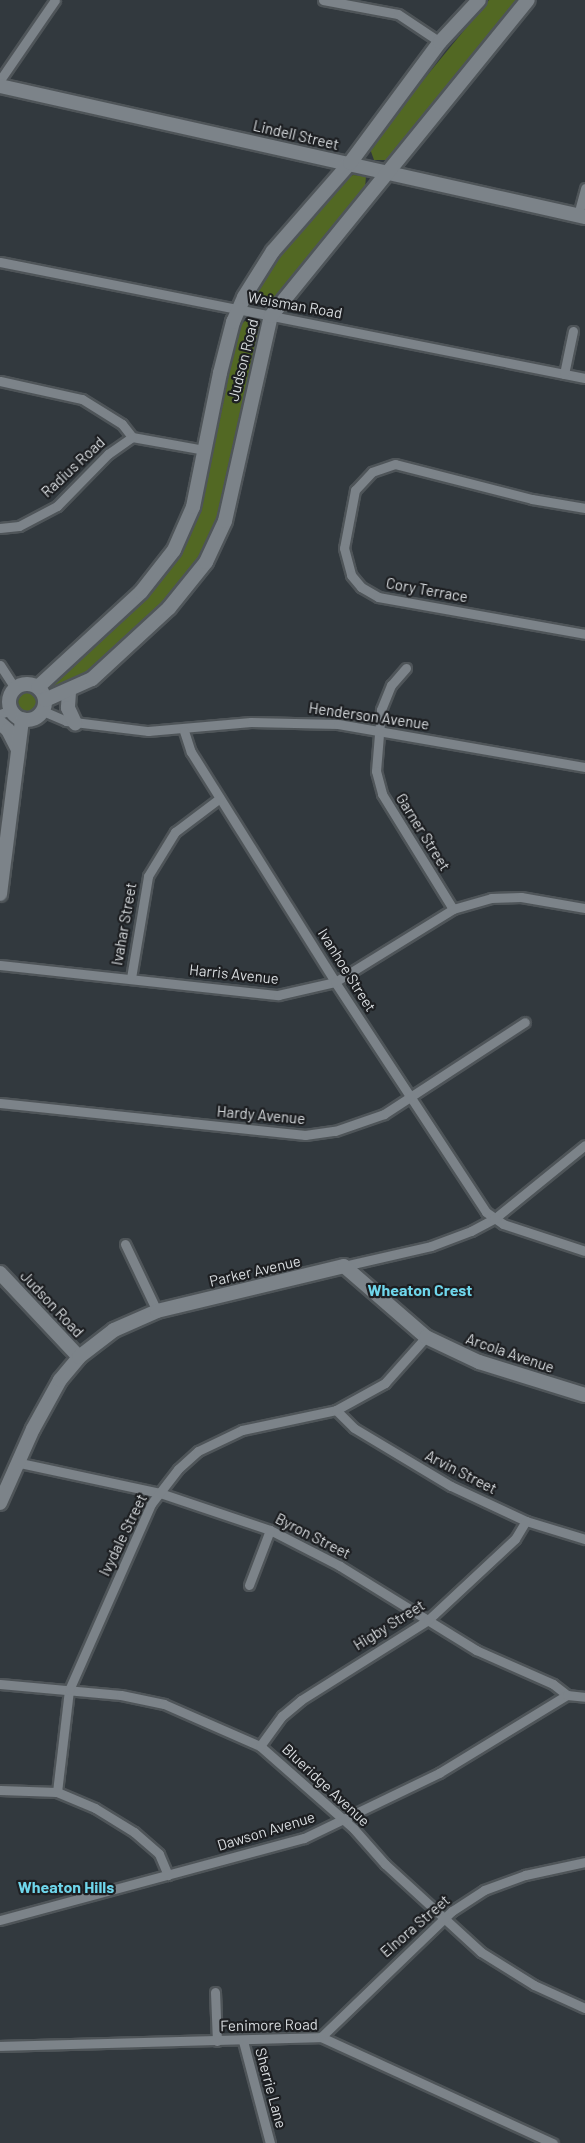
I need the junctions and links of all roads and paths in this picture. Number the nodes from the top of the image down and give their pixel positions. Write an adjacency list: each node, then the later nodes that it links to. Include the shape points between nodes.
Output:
1 (55, 0): 6 (street)
2 (322, 0): 5 (street, via 398,14)
3 (479, 0): 5 (street, Judson Road)
4 (528, 0): 9 (street, Judson Road)
5 (440, 42): 8 (street, Judson Road)
6 (0, 80)
7 (0, 86): 8 (street, Lindell Street)
8 (350, 164): 9 (street, Lindell Street); 13 (street, Judson Road, via 273,251)
9 (388, 172): 11 (street, Lindell Street); 14 (street, Judson Road)
10 (585, 188): 11 (street)
11 (581, 216)
12 (0, 262): 13 (street, Weisman Road)
13 (238, 310): 14 (street, Weisman Road); 20 (street, Judson Road)
14 (271, 316): 16 (street, Weisman Road); 28 (street, Judson Road, via 227,510 206,562 169,608 92,679)
15 (573, 331): 16 (street)
16 (564, 374): 17 (street, Weisman Road)
17 (585, 378)
18 (0, 381): 19 (street, via 82,399 122,424)
19 (132, 437): 20 (street); 22 (street, Radius Road, via 108,453 57,506 19,526)
20 (204, 450): 26 (street, Judson Road, via 193,507 167,560 141,592)
21 (585, 508): 23 (street, Cory Terrace, via 532,499 395,464 372,472 355,490 344,548 355,581 378,597)
22 (0, 528)
23 (585, 634)
24 (0, 665): 27 (street)
25 (406, 668): 34 (street, Garner Street, via 383,703)
26 (38, 687): 27 (street, via 26,684); 29 (street)
27 (15, 688): 30 (street)
28 (69, 692): 29 (street, Judson Road); 33 (street, via 68,708)
29 (44, 706): 31 (street, via 34,718); 33 (street, Henderson Avenue)
30 (5, 712): 31 (street)
31 (22, 719): 36 (street)
32 (0, 723): 36 (street)
33 (75, 723): 35 (street, Henderson Avenue)
34 (378, 730): 35 (street, Henderson Avenue, via 296,721); 37 (street, Henderson Avenue); 41 (street, Garner Street, via 376,771 382,794)
35 (183, 731): 38 (street, Ivanhoe Street, via 191,752)
36 (18, 749): 39 (street)
37 (585, 767)
38 (220, 798): 43 (street, Ivahar Street, via 176,832 148,876); 44 (street, Ivanhoe Street)
39 (0, 894)
40 (585, 908): 41 (street, Harris Avenue, via 521,897 491,898)
41 (453, 909): 44 (street, Harris Avenue)
42 (0, 964): 43 (street, Harris Avenue)
43 (130, 978): 44 (street, Harris Avenue, via 278,995)
44 (335, 982): 46 (street, Ivanhoe Street)
45 (525, 1022): 46 (street, Hardy Avenue)
46 (412, 1098): 47 (street, Hardy Avenue, via 363,1123 305,1135); 49 (street, Ivanhoe Street)
47 (0, 1103)
48 (585, 1145): 49 (street, Parker Avenue)
49 (494, 1220): 51 (street); 52 (street, Parker Avenue, via 431,1246)
50 (124, 1244): 54 (street)
51 (585, 1251)
52 (344, 1266): 54 (street, Parker Avenue); 55 (street, Arcola Avenue)
53 (0, 1273): 56 (street, Judson Road)
54 (157, 1311): 56 (street, Parker Avenue, via 114,1330)
55 (426, 1336): 57 (street, Arcola Avenue, via 479,1362); 58 (street, Ivydale Street, via 385,1383)
56 (79, 1357): 59 (street, Parker Avenue, via 46,1402)
57 (585, 1395)
58 (336, 1410): 60 (street, Ivydale Street, via 242,1430 209,1445 178,1469); 62 (street, Arvin Street, via 354,1428 411,1464)
59 (20, 1463): 60 (street, Byron Street); 61 (street, Parker Avenue)
60 (160, 1493): 63 (street, Byron Street); 68 (street, Ivydale Street, via 151,1504)
61 (0, 1503)
62 (526, 1521): 64 (street, Arvin Street); 66 (street, Higby Street, via 514,1539)
63 (270, 1530): 65 (street); 66 (street, Byron Street, via 340,1566)
64 (585, 1539)
65 (249, 1585)
66 (428, 1620): 69 (street, Byron Street, via 476,1650 553,1684); 71 (street, Higby Street, via 301,1700 282,1716)
67 (0, 1684): 68 (street, Blueridge Avenue)
68 (69, 1690): 71 (street, Blueridge Avenue, via 164,1704); 73 (street, Ivydale Street)
69 (567, 1695): 70 (street); 74 (street, Dawson Avenue, via 438,1773)
70 (585, 1697)
71 (260, 1746): 74 (street, Blueridge Avenue)
72 (0, 1790): 73 (street)
73 (57, 1792): 76 (street, via 95,1808 134,1832 159,1854)
74 (343, 1821): 76 (street, Dawson Avenue, via 287,1843); 77 (street, Blueridge Avenue)
75 (585, 1862): 77 (street, Elnora Street, via 525,1875 484,1890)
76 (168, 1875): 78 (street, Dawson Avenue)
77 (442, 1917): 80 (street, Blueridge Avenue, via 481,1952 534,1985); 81 (street, Elnora Street)
78 (0, 1920)
79 (215, 1992): 83 (street)
80 (585, 2008)
81 (321, 2037): 82 (street, Fenimore Road); 86 (street, Fenimore Road)
82 (243, 2041): 83 (street, Fenimore Road); 85 (street, Sherrie Lane)
83 (217, 2042): 84 (street, Fenimore Road)
84 (0, 2046)
85 (270, 2143)
86 (553, 2143)

